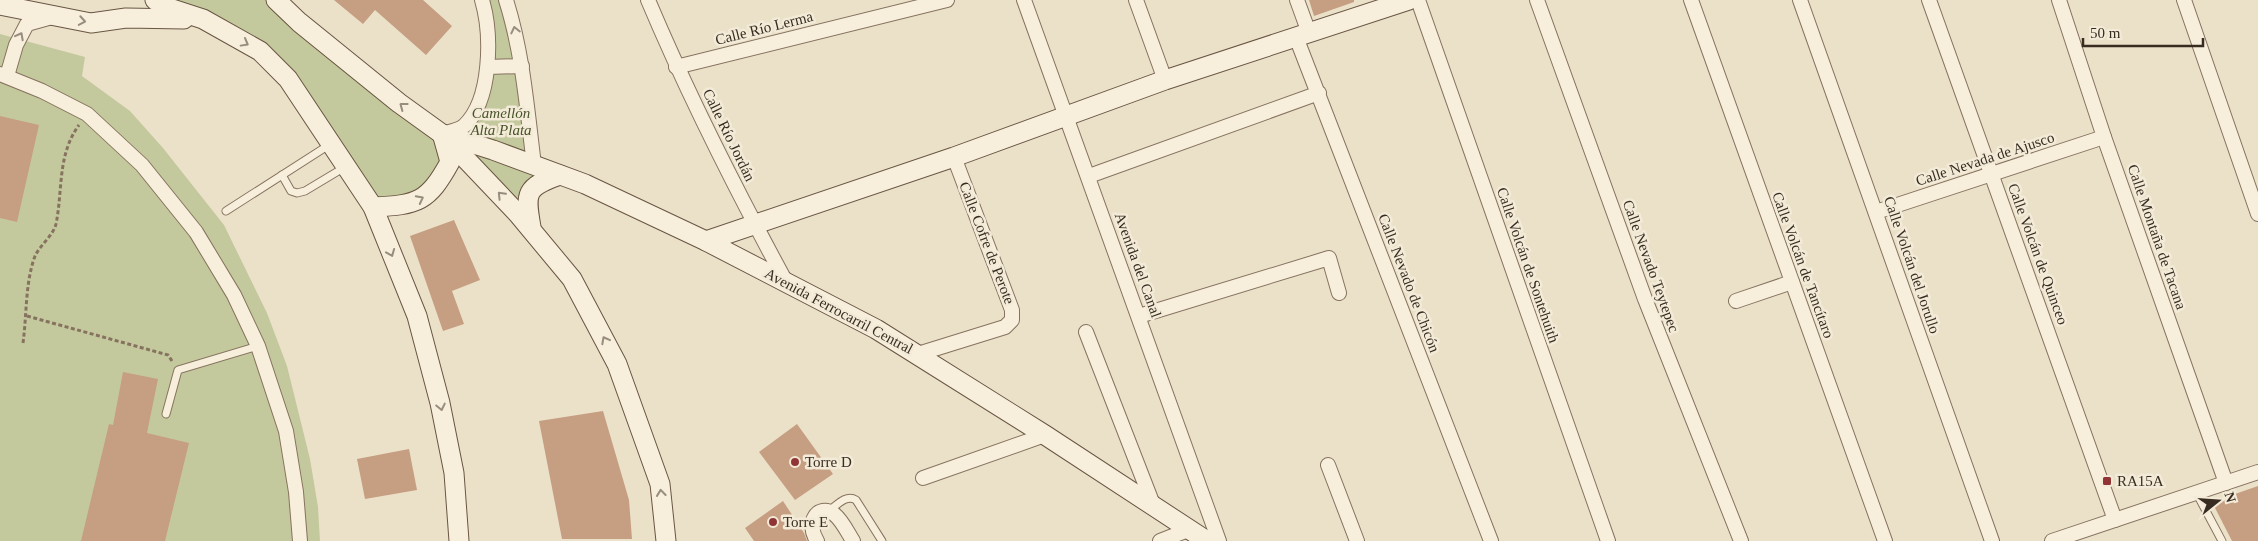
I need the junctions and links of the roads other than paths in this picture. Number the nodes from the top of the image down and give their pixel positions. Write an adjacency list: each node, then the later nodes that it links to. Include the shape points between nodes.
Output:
1 (155, 0): 19 (street, via 166,8)
2 (276, 0): 28 (street, one-way to 2, via 298,22)
3 (482, 0): 23 (street, via 488,30)
4 (506, 0): 21 (street, one-way to 4)
5 (648, 0): 22 (street, Calle Río Jordán)
6 (947, 0): 22 (street, Calle Río Lerma)
7 (1024, 0): 27 (street, Avenida del Canal)
8 (1136, 0): 25 (street)
9 (1297, 0): 20 (street, Calle Nevado de Chicón)
10 (1536, 0): 76 (street, Calle Nevado Teytepec, via 1646,300)
11 (1691, 0): 46 (street, Calle Volcán de Tancítaro)
12 (1800, 0): 40 (street, Calle Volcán del Jorullo)
13 (1929, 0): 34 (street, Calle Volcán de Quinceo)
14 (2059, 0): 29 (street, Calle Montaña de Tacana)
15 (2184, 0): 41 (street)
16 (1407, 1): 20 (street); 75 (street, Calle Volcán de Sontehuith)
17 (0, 5): 18 (street)
18 (54, 16): 19 (street, one-way to 19, via 91,23 126,18); 24 (street, one-way to 18, via 27,24)
19 (203, 20): 30 (street, one-way to 30, via 260,51 288,79)
20 (1303, 35): 25 (street); 26 (street, Calle Nevado de Chicón)
21 (522, 66): 23 (street); 32 (street)
22 (676, 66): 42 (street, Calle Río Jordán)
23 (488, 67): 28 (street, via 475,113 463,127)
24 (4, 75): 51 (street, via 87,114 142,164 196,232 234,295)
25 (1165, 80): 27 (street)
26 (1319, 92): 37 (street); 74 (street, Calle Nevado de Chicón)
27 (1066, 117): 31 (street); 37 (street, Avenida del Canal)
28 (442, 134): 32 (street, Avenida Ferrocarril Central); 38 (street, one-way to 28, via 416,202 428,195 450,162); 43 (street, one-way to 28)
29 (2104, 137): 34 (street, Calle Nevada de Ajusco); 58 (street, Calle Montaña de Tacana)
30 (332, 143): 33 (street); 35 (lane)
31 (954, 157): 42 (street); 52 (street, Calle Cofre de Perote, via 1012,310 1012,320 1005,327)
32 (534, 165): 36 (street, Avenida Ferrocarril Central)
33 (346, 166): 35 (lane, via 297,193 291,191); 38 (street)
34 (1992, 174): 40 (street, Calle Nevada de Ajusco); 62 (street, Calle Volcán de Quinceo)
35 (282, 175): 39 (lane)
36 (560, 175): 43 (street, via 539,183 529,191 526,203); 44 (street, Avenida Ferrocarril Central)
37 (1089, 176): 49 (street, Avenida del Canal)
38 (373, 208): 65 (street, one-way to 65, via 420,325 454,474)
39 (226, 211)
40 (1876, 212): 78 (street, Calle Volcán del Jorullo)
41 (2258, 214)
42 (754, 223): 44 (street); 45 (street, Calle Río Jordán)
43 (531, 229): 66 (street, one-way to 43, via 660,484 618,364 572,279)
44 (706, 241): 45 (street, Avenida Ferrocarril Central)
45 (786, 282): 52 (street, Avenida Ferrocarril Central)
46 (1792, 282): 48 (street); 77 (street, Calle Volcán de Tancítaro)
47 (1339, 292): 49 (street, via 1329,258)
48 (1736, 301)
49 (1139, 316): 72 (street, Avenida del Canal)
50 (1086, 332): 60 (street)
51 (258, 346): 53 (lane, via 178,370); 64 (street, via 286,431)
52 (918, 354): 54 (street, Avenida Ferrocarril Central)
53 (166, 414)
54 (1045, 435): 57 (street); 60 (street, Avenida Ferrocarril Central)
55 (1328, 465): 73 (street)
56 (2258, 472): 58 (street)
57 (923, 478)
58 (2226, 484): 59 (street)
59 (2197, 494): 62 (street); 80 (lane)
60 (1154, 507): 63 (street, Avenida Ferrocarril Central)
61 (829, 512): 67 (street, via 820,512 810,524); 68 (street, via 836,515); 69 (lane, via 846,498 856,500)
62 (2115, 520): 79 (street)
63 (1188, 530): 70 (street); 71 (street, Avenida Ferrocarril Central)
64 (300, 541)
65 (459, 541)
66 (666, 541)
67 (817, 541)
68 (853, 541)
69 (882, 541)
70 (1160, 541)
71 (1207, 541)
72 (1219, 541)
73 (1357, 541)
74 (1491, 541)
75 (1608, 541)
76 (1741, 541)
77 (1885, 541)
78 (1992, 541)
79 (2052, 541)
80 (2222, 541)

